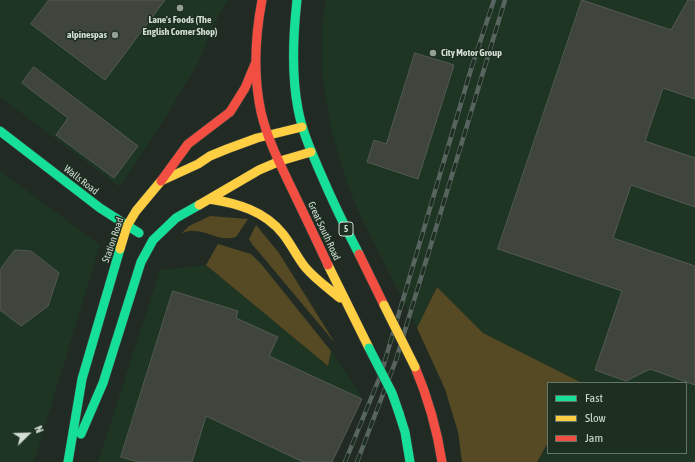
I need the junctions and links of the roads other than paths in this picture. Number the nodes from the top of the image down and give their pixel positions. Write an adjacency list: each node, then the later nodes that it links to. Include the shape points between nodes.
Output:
1 (262, 0): 3 (main road, Great South Road)
2 (297, 0): 4 (main road, Great South Road / 5, via 293,51 295,87)
3 (256, 61): 6 (main road, Great South Road, via 261,112); 9 (main road, via 245,88 230,112 188,144)
4 (302, 127): 6 (main road, Station Road); 7 (main road, Great South Road / 5)
5 (0, 131): 11 (main road, Walls Road)
6 (269, 135): 8 (main road, Great South Road); 9 (main road, Station Road, via 210,156)
7 (311, 152): 8 (main road, Station Road); 16 (main road, Great South Road / 5, bridge, via 341,220 415,367 434,419)
8 (280, 160): 10 (main road, Station Road); 13 (main road, Great South Road)
9 (162, 181): 11 (main road, Station Road, via 136,211)
10 (208, 199): 12 (main road, Station Road, via 176,218); 13 (main road, via 226,201 264,215 280,230 306,268)
11 (127, 226): 12 (main road, Walls Road); 14 (main road, Station Road, via 82,379)
12 (153, 240): 14 (main road, Station Road, via 141,262 103,383)
13 (347, 304): 15 (main road, Great South Road, bridge, via 389,387 405,432)
14 (68, 462)
15 (410, 462)
16 (442, 462)

